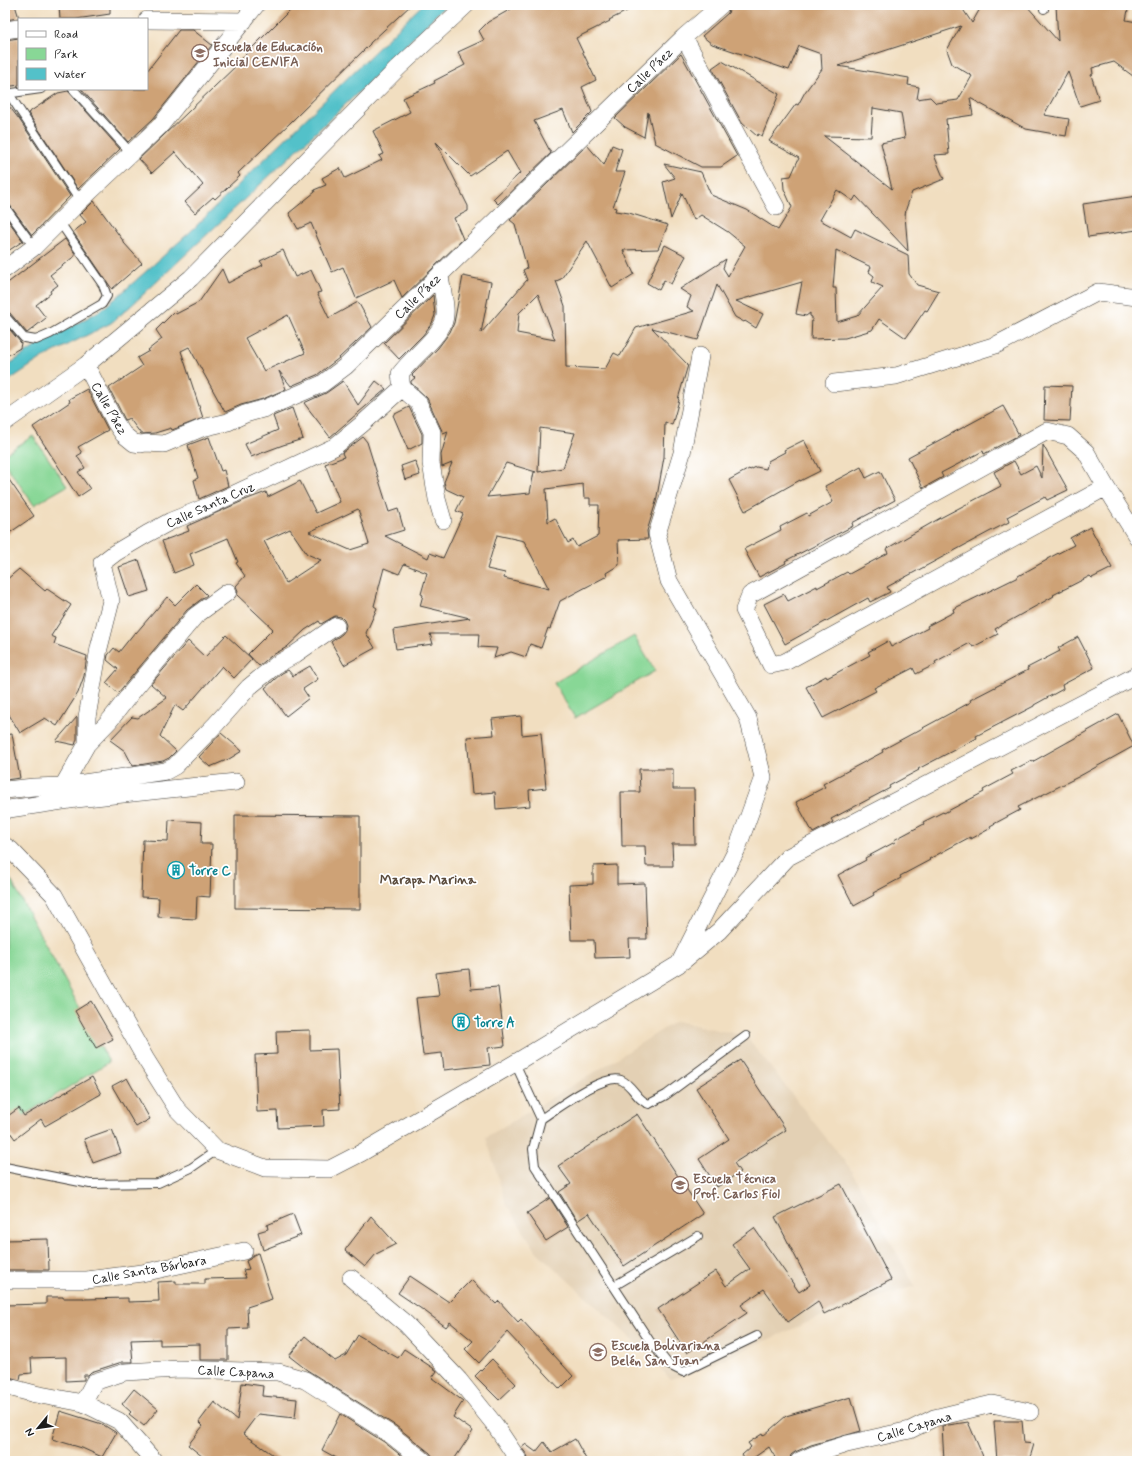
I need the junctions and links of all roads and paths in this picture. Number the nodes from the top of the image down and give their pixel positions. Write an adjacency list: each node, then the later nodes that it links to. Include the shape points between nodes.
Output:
1 (256, 5): 5 (street)
2 (466, 5): 23 (street, via 398,68 191,278)
3 (721, 5): 8 (street, Calle Páez)
4 (148, 20): 5 (street)
5 (244, 21): 12 (street, via 160,126)
6 (18, 28): 7 (street)
7 (5, 30)
8 (684, 36): 15 (street); 19 (street, Calle Páez)
9 (34, 90): 11 (lane)
10 (73, 90): 12 (lane)
11 (7, 94): 13 (lane)
12 (132, 154): 13 (street)
13 (80, 201): 16 (street)
14 (5, 207): 17 (lane)
15 (776, 207)
16 (59, 221): 17 (street); 21 (lane, via 103,285 107,296 102,304 36,340 24,338)
17 (34, 247): 18 (street)
18 (5, 269)
19 (440, 274): 23 (street, Calle Páez, via 346,366 322,384 266,408 228,422 202,428 164,444 141,444 128,439 115,422); 25 (street, via 444,320 435,336 400,374)
20 (1137, 297): 24 (street, via 1098,292 996,345 896,376)
21 (5, 316)
22 (700, 356): 39 (street, via 682,453 657,534 669,581 748,718 763,777 737,849)
23 (86, 365): 26 (street)
24 (834, 382)
25 (402, 388): 28 (street, via 418,402 432,432 431,463); 33 (street, Calle Santa Cruz, via 334,447 171,521 102,563 111,601 99,648 87,717)
26 (5, 422)
27 (1106, 487): 27 (street, via 785,662 771,665 744,610 750,595 1047,431 1068,436 1086,452); 29 (street)
28 (443, 520)
29 (1137, 538)
30 (228, 592): 33 (street, via 195,616 110,720)
31 (336, 626): 35 (street, via 276,665 249,687 175,766 166,771)
32 (1137, 675): 39 (street, via 788,856 720,931)
33 (87, 744): 35 (street, Calle Santa Cruz)
34 (236, 782): 37 (street, via 76,799)
35 (63, 786): 36 (street)
36 (5, 790)
37 (5, 811)
38 (5, 846): 43 (street, via 54,895 145,1058 177,1109)
39 (679, 964): 41 (street)
40 (746, 1036): 42 (lane, via 666,1095 649,1104 643,1102 629,1085 613,1078 581,1092)
41 (515, 1063): 42 (lane); 43 (street, via 362,1153 330,1169 265,1168)
42 (541, 1119): 49 (lane, via 533,1149 536,1166)
43 (217, 1150): 44 (lane, via 191,1168 158,1183 90,1184)
44 (5, 1167)
45 (698, 1236): 49 (lane)
46 (244, 1252): 48 (street, Calle Santa Bárbara, via 142,1273 87,1280)
47 (351, 1278): 56 (street, via 406,1324 460,1380 496,1425)
48 (5, 1280)
49 (614, 1286): 50 (lane, via 649,1340 669,1365 683,1372)
50 (757, 1336)
51 (5, 1386): 52 (street)
52 (83, 1403): 54 (street, via 119,1421); 55 (street, Calle Capana, via 94,1382 125,1372 179,1369 278,1372 305,1380 390,1434)
53 (1030, 1412): 57 (street, Calle Capana, via 992,1404 934,1418 910,1430 847,1444)
54 (154, 1461)
55 (424, 1461)
56 (519, 1461)
57 (799, 1461)

